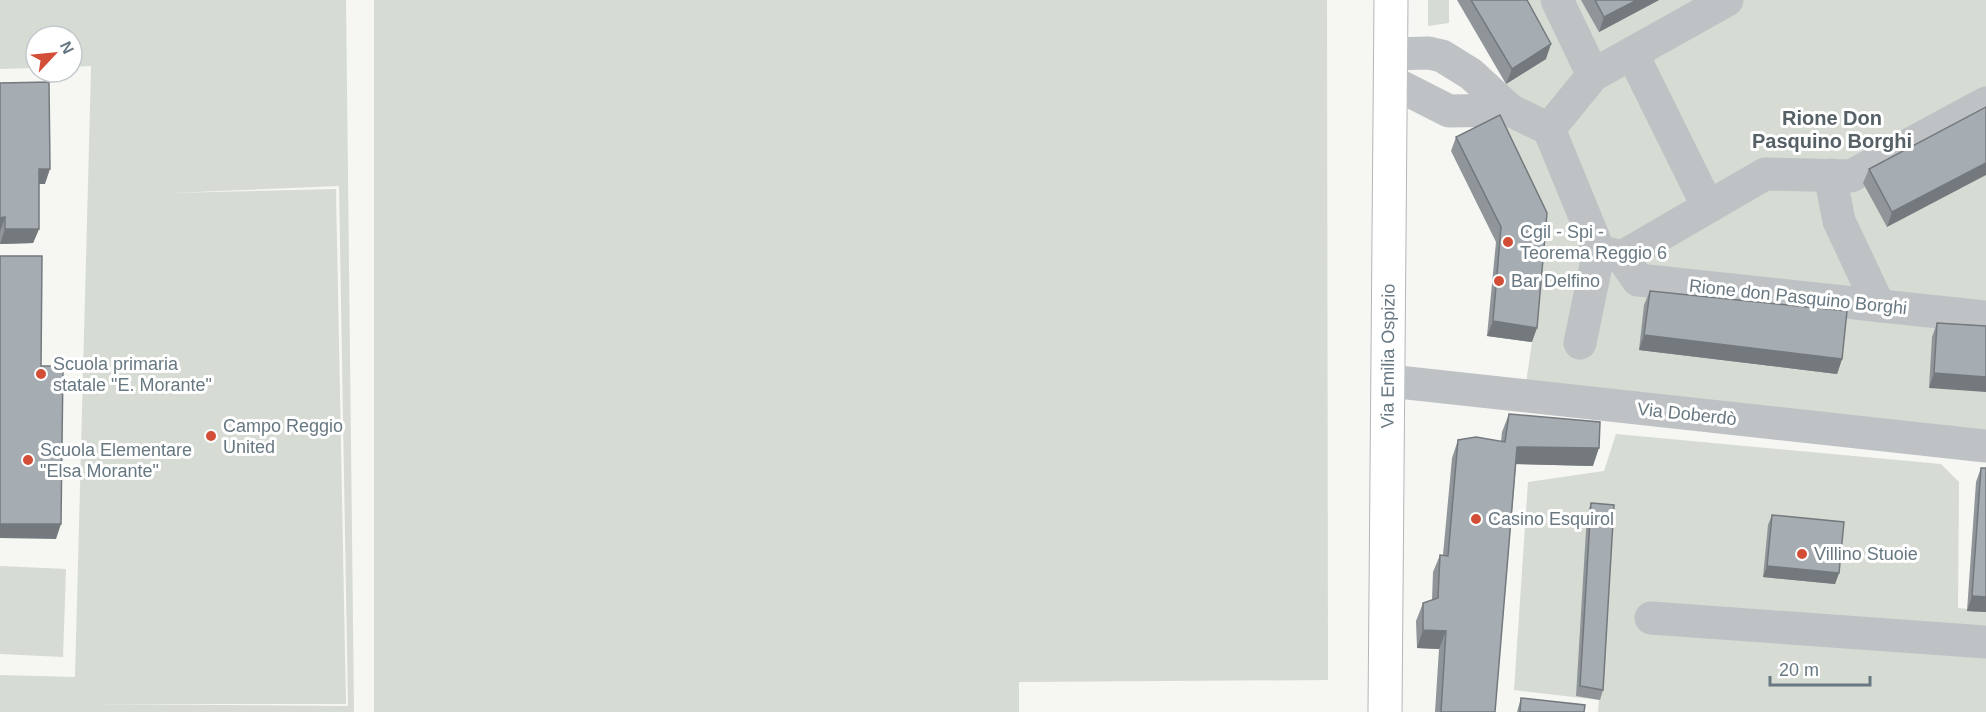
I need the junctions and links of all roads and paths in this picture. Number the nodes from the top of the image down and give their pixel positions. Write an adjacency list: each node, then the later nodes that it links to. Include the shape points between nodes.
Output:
1 (1391, 0): 5 (main road, Via Emilia Ospizio)
2 (1557, 0): 6 (street)
3 (1727, 0): 4 (street)
4 (1632, 53): 6 (street); 11 (street)
5 (1390, 68): 8 (street, via 1449,111); 8 (street, via 1442,56 1471,74); 16 (main road, Via Emilia Ospizio)
6 (1593, 75): 9 (street)
7 (1986, 103): 10 (street, via 1851,176)
8 (1510, 110): 9 (street)
9 (1549, 129): 12 (street, Rione don Pasquino Borghi)
10 (1830, 176): 11 (street, via 1765,174); 13 (street, via 1839,221)
11 (1708, 207): 12 (street)
12 (1610, 254): 13 (street, Rione don Pasquino Borghi, via 1638,280); 15 (street)
13 (1879, 306): 14 (street, Rione don Pasquino Borghi)
14 (1986, 317)
15 (1580, 342)
16 (1389, 381): 17 (street, Via Doberdò); 20 (main road, Via Emilia Ospizio)
17 (1986, 446)
18 (1651, 618): 19 (street)
19 (1986, 642)
20 (1385, 712)

